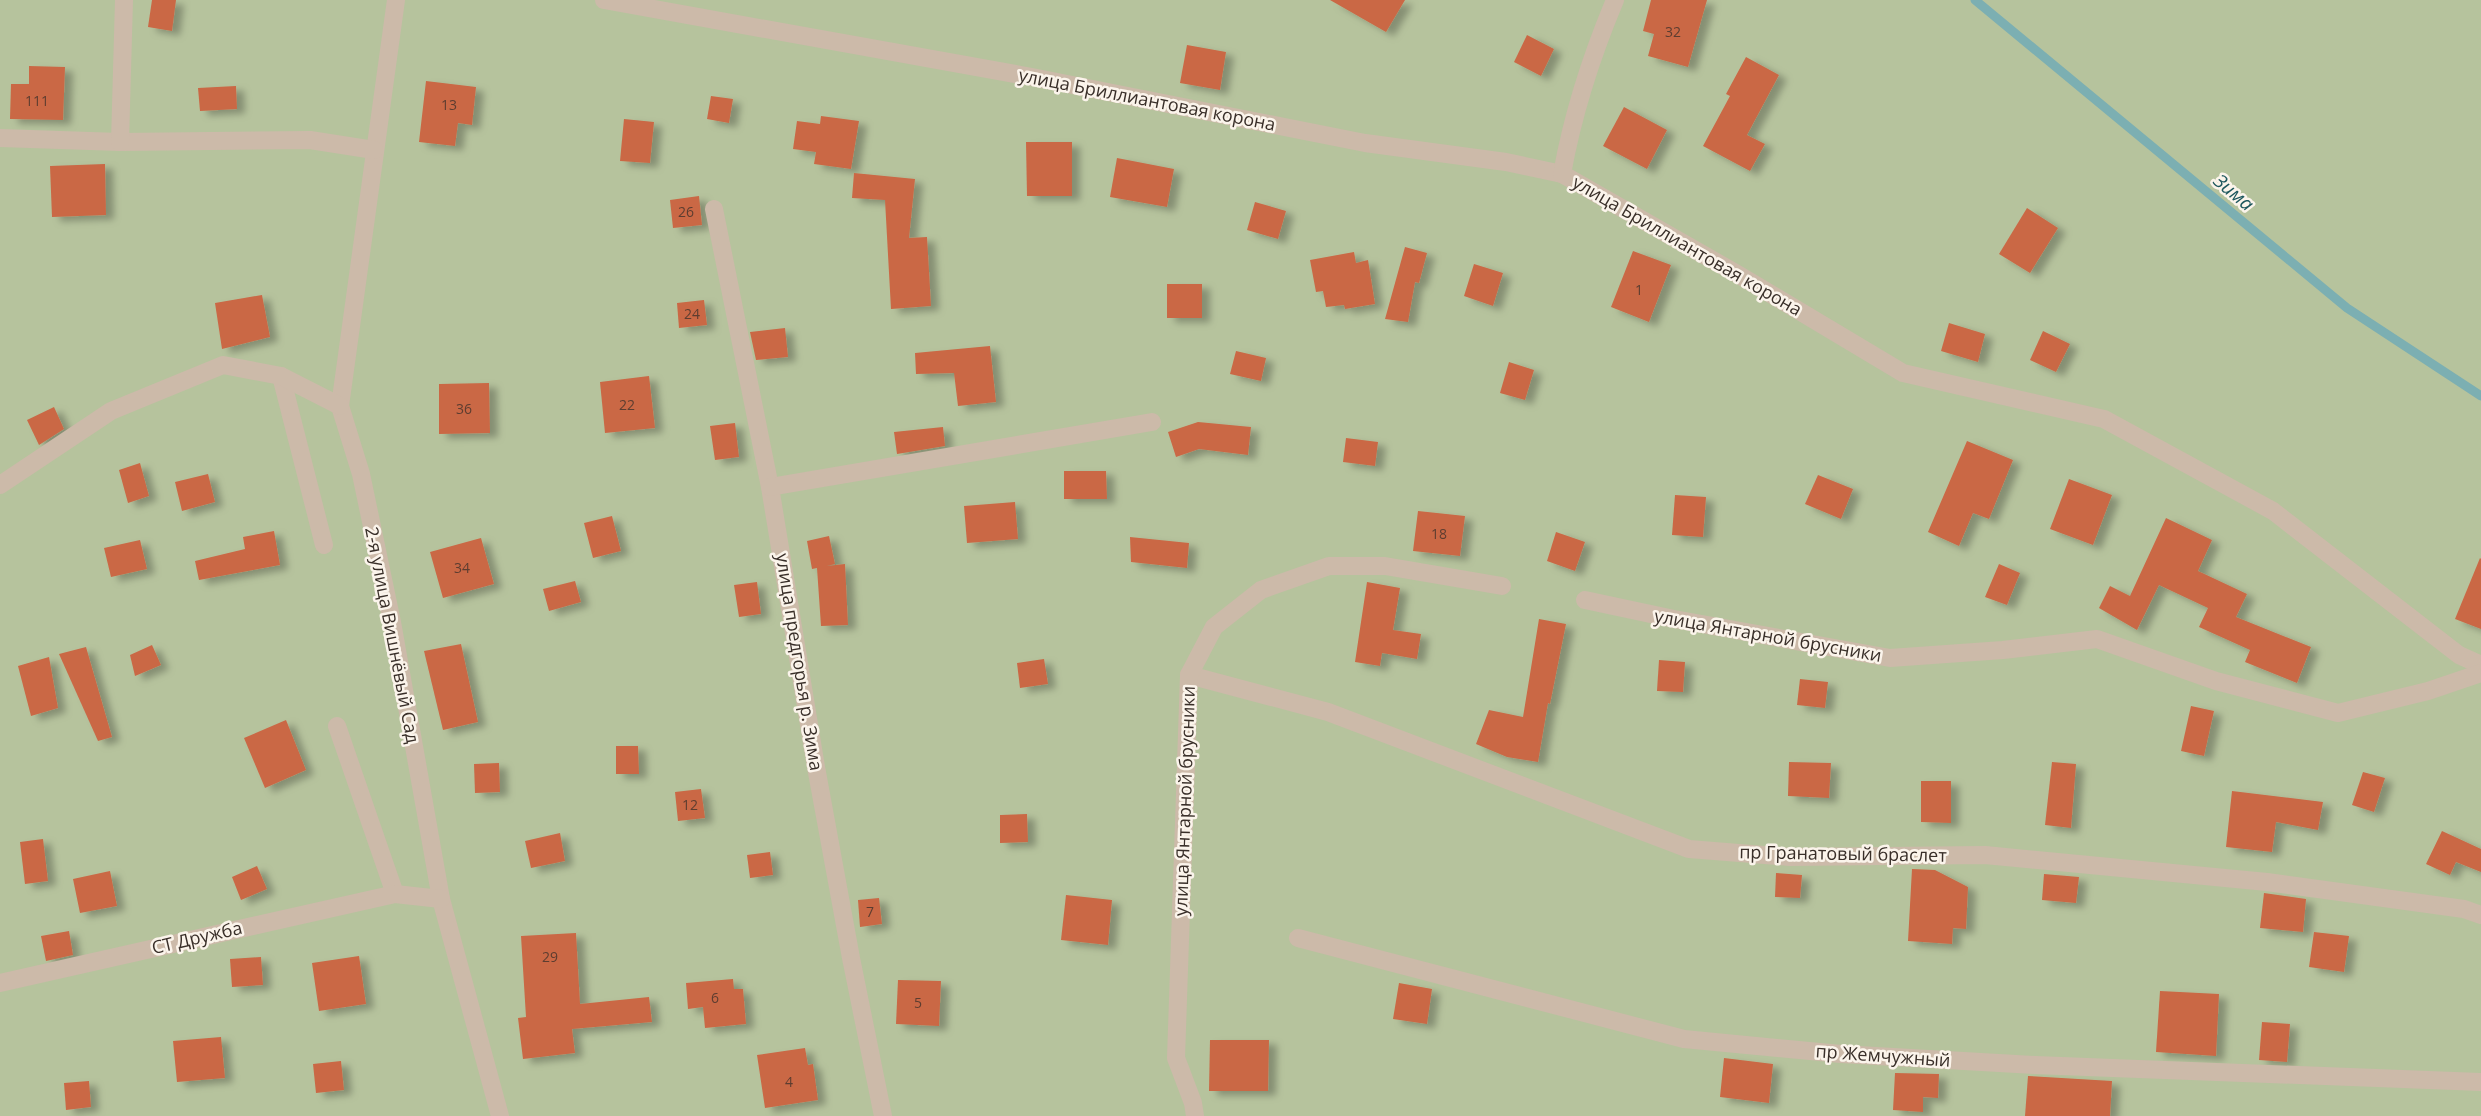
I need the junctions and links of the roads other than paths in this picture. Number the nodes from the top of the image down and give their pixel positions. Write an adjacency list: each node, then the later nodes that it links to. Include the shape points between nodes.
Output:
1 (124, 0): 6 (street)
2 (396, 0): 7 (street, 2-я улица Вишнёвый Сад)
3 (604, 0): 8 (street, улица Бриллиантовая корона, via 1365,143)
4 (1615, 0): 8 (street, via 1593,50)
5 (0, 138): 6 (street)
6 (120, 142): 7 (street, via 310,140)
7 (374, 150): 11 (street, 2-я улица Вишнёвый Сад)
8 (1562, 174): 18 (street, улица Бриллиантовая корона, via 1903,373 2104,419 2273,511 2459,655)
9 (713, 209): 14 (street, улица предгорья р. Зима)
10 (281, 376): 11 (street); 13 (street, via 223,365 111,411); 15 (street)
11 (340, 406): 23 (street, 2-я улица Вишнёвый Сад, via 361,474 392,622)
12 (1152, 422): 14 (street)
13 (0, 485)
14 (770, 487): 29 (street, улица предгорья р. Зима, via 816,767)
15 (324, 545)
16 (1502, 586): 20 (street, улица Янтарной брусники, via 1385,566 1329,566 1261,590 1214,626)
17 (1585, 600): 19 (street, улица Янтарной брусники, via 1890,658 2096,639 2216,681 2339,713)
18 (2481, 665)
19 (2481, 673)
20 (1189, 675): 24 (street, пр Гранатовый браслет, via 1328,712 1689,849 1790,857 1985,855 2267,882); 30 (street, улица Янтарной брусники, via 1176,1058)
21 (337, 726): 22 (street)
22 (394, 894): 23 (street, СТ Дружба); 26 (street, СТ Дружба)
23 (441, 899): 28 (street, 2-я улица Вишнёвый Сад)
24 (2481, 915)
25 (1298, 938): 27 (street, пр Жемчужный, via 1684,1039 2035,1065)
26 (0, 983)
27 (2481, 1082)
28 (500, 1116)
29 (883, 1116)
30 (1195, 1116)

